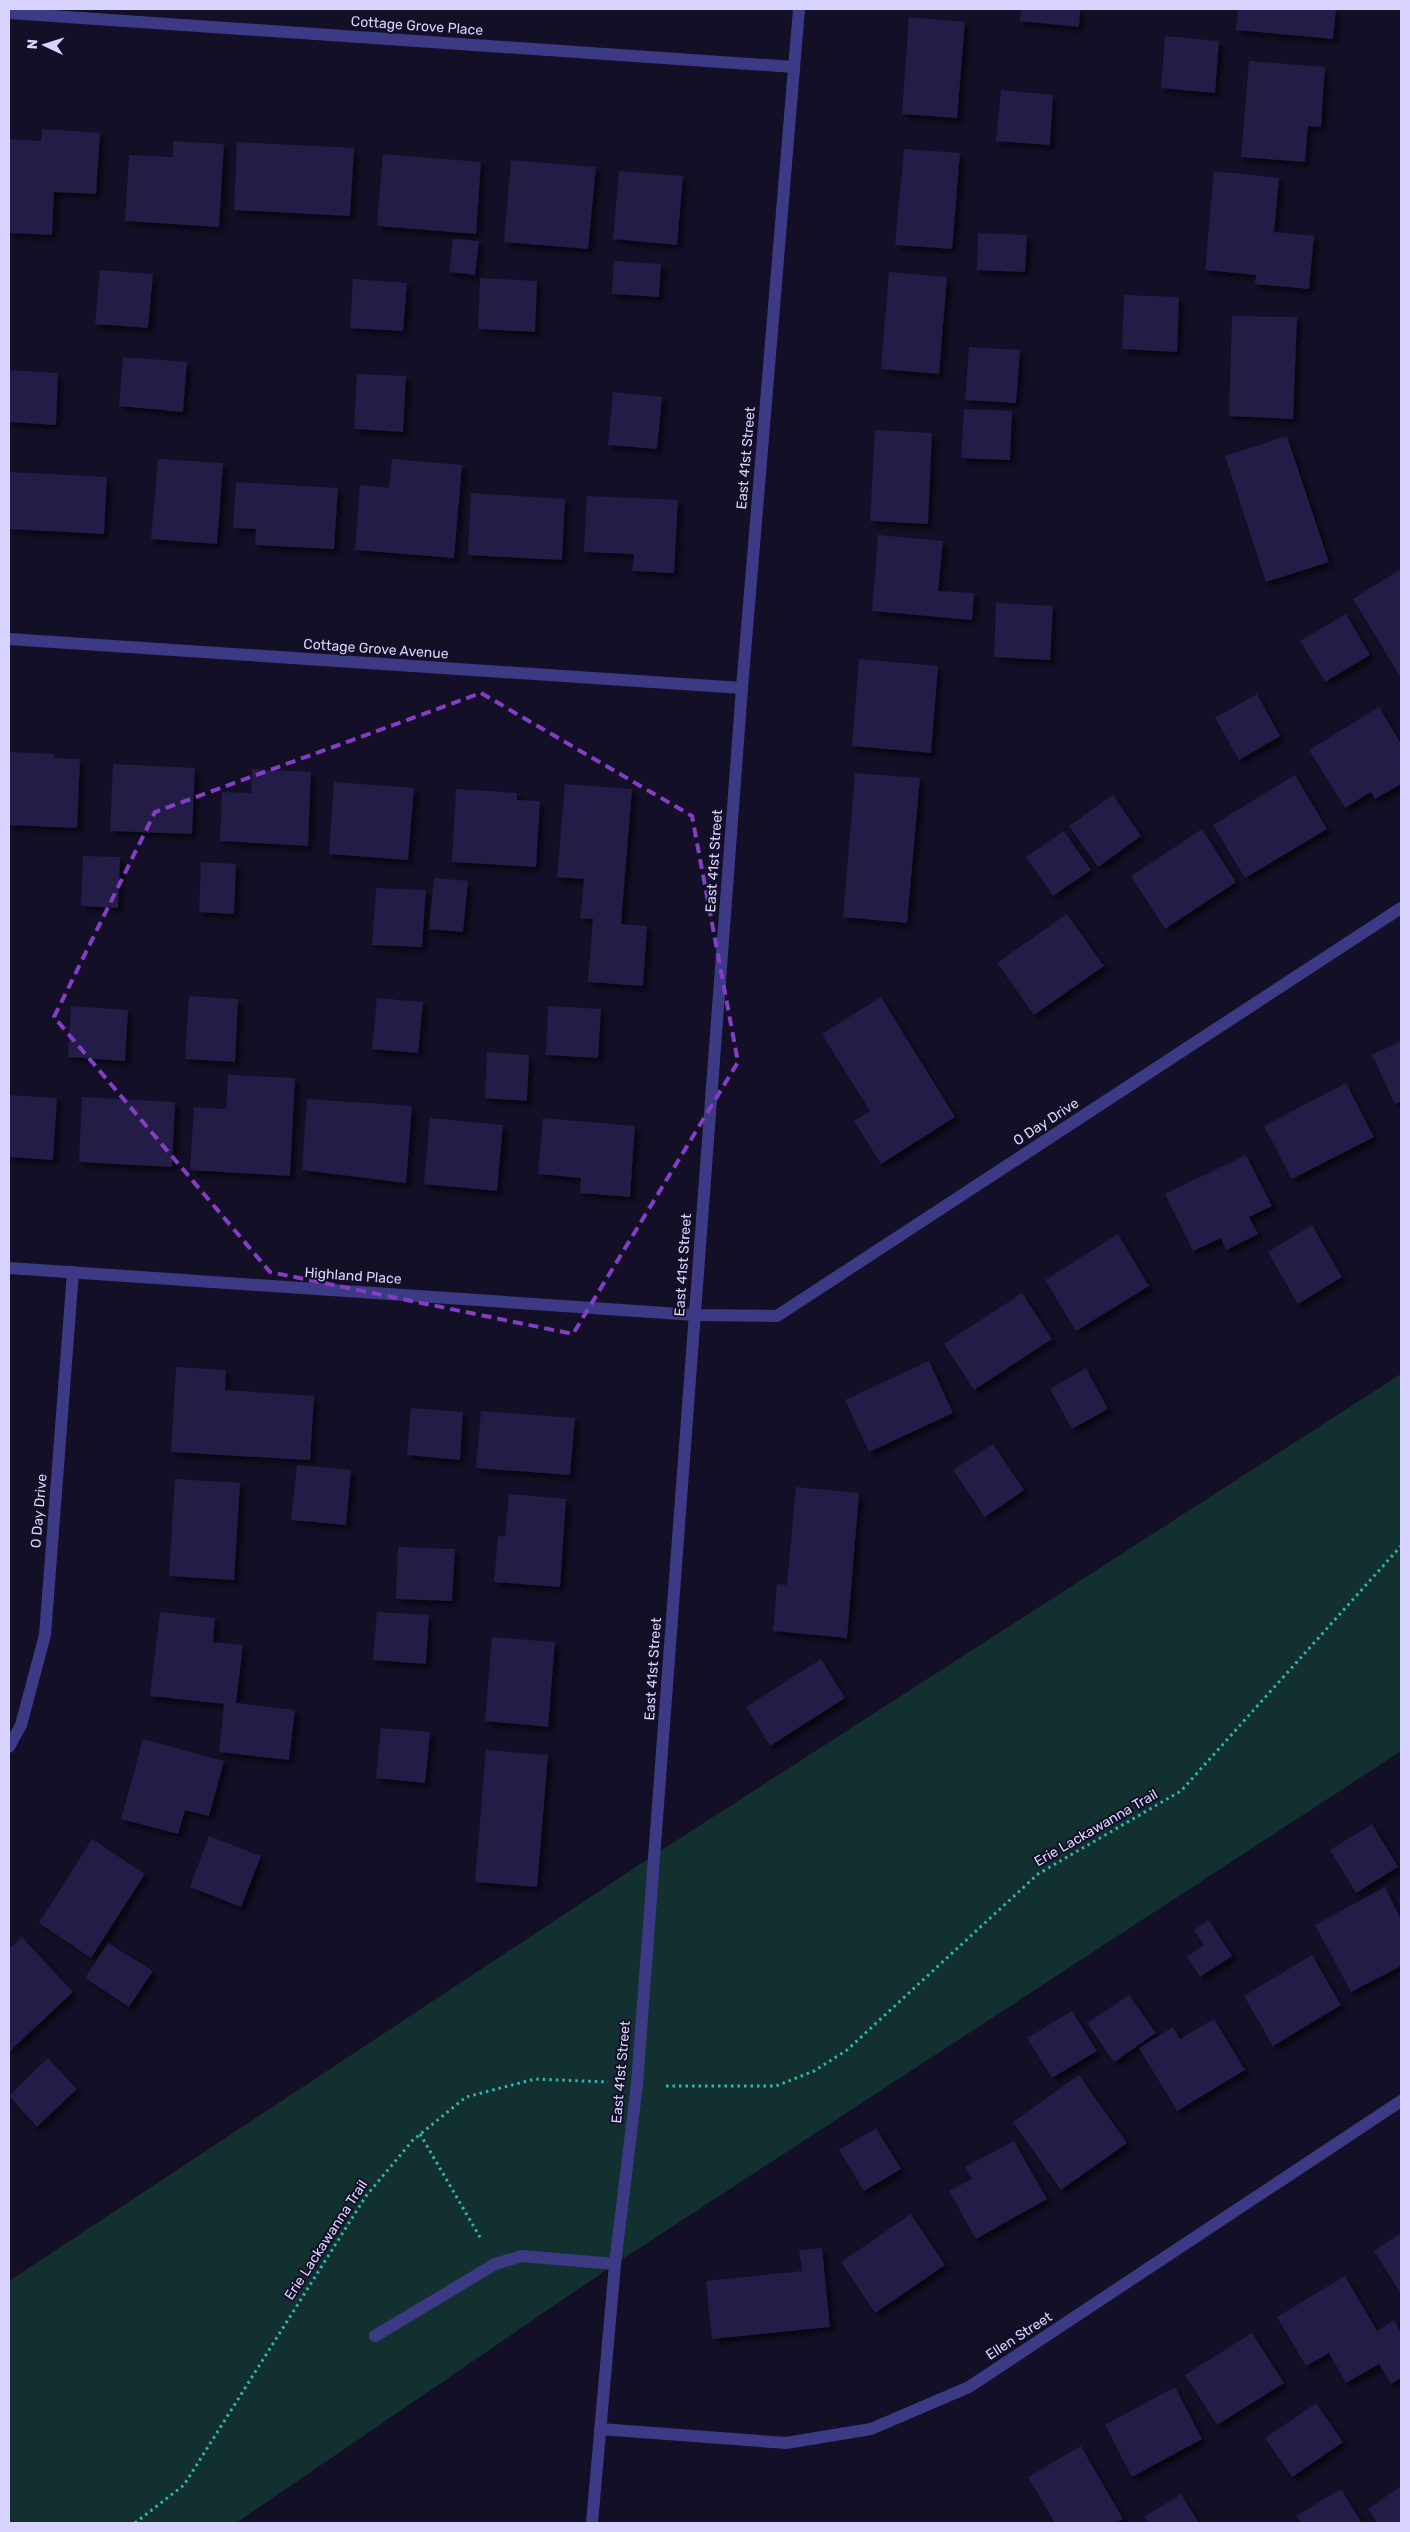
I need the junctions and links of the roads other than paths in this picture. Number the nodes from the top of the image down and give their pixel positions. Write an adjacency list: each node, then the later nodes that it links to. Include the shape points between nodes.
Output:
1 (799, 9): 3 (street, East 41st Street)
2 (9, 13): 3 (street, Cottage Grove Place)
3 (794, 68): 5 (street, East 41st Street)
4 (9, 639): 5 (street, Cottage Grove Avenue)
5 (742, 688): 9 (street, East 41st Street)
6 (1401, 908): 9 (street, O Day Drive, via 777,1316)
7 (9, 1268): 8 (street, Highland Place)
8 (74, 1272): 9 (street, Highland Place); 10 (street, O Day Drive, via 44,1635 21,1725)
9 (695, 1315): 12 (street, East 41st Street, via 637,2084)
10 (9, 1748)
11 (1401, 2101): 14 (street, Ellen Street, via 969,2387 871,2429 786,2443)
12 (615, 2264): 13 (street, via 522,2256 495,2264); 14 (street, East 41st Street)
13 (374, 2336)
14 (600, 2429): 15 (street, East 41st Street)
15 (592, 2523)

